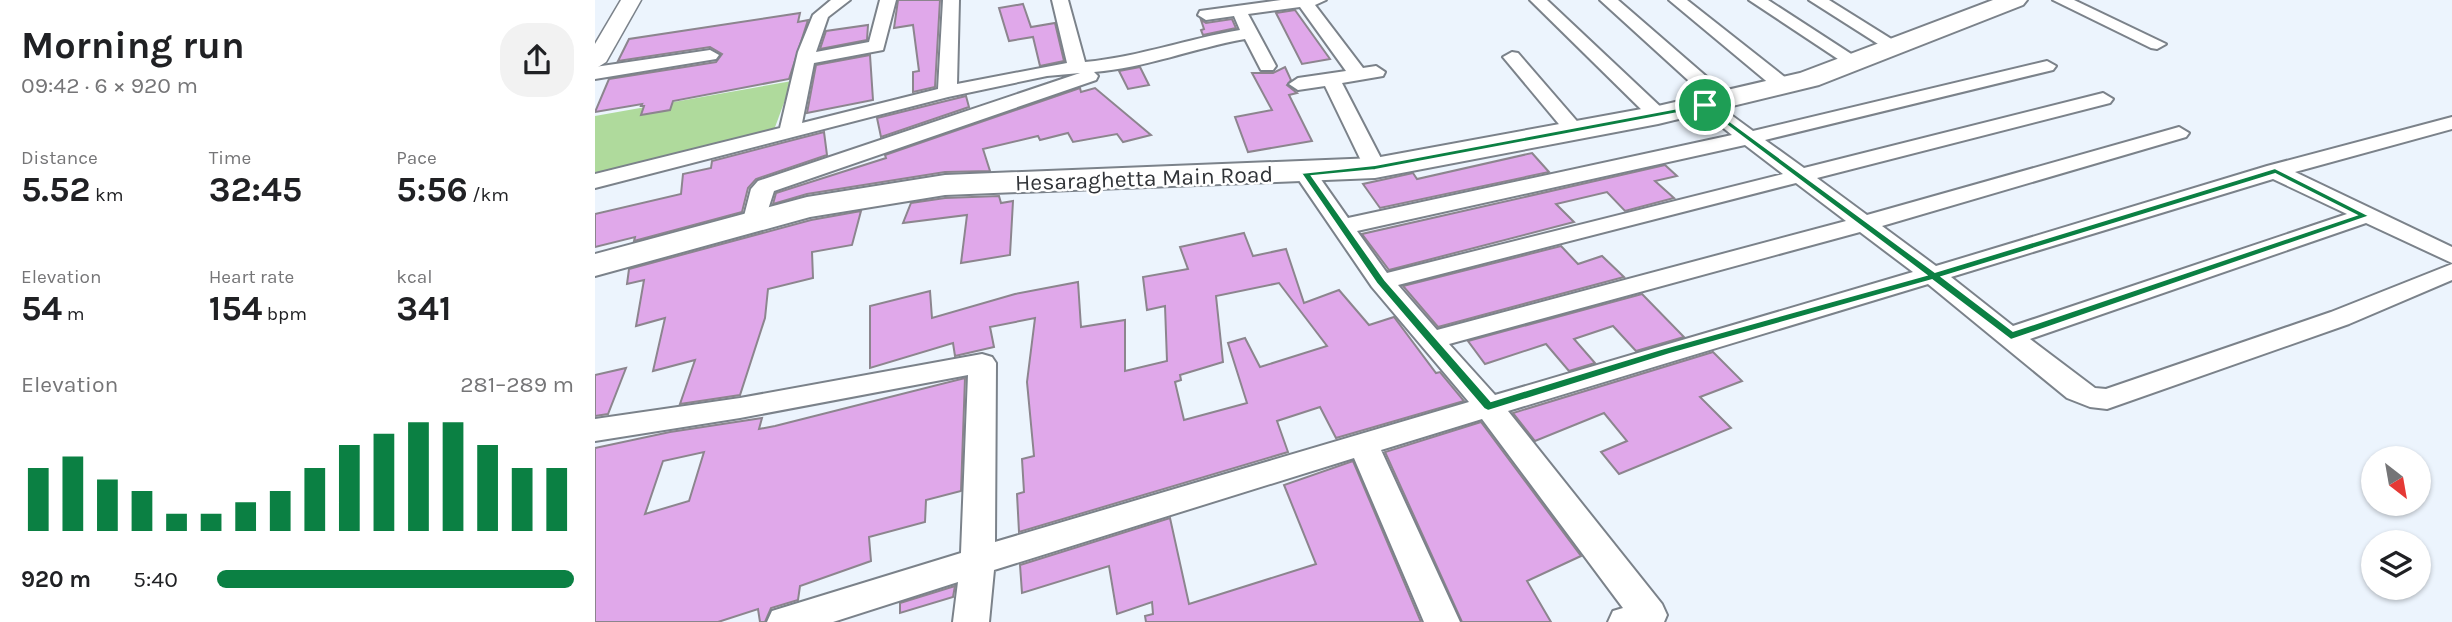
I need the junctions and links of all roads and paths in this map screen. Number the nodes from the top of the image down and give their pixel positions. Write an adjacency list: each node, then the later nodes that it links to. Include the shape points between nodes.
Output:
1 (631, 0): 23 (street)
2 (842, 0): 21 (street, via 821,15)
3 (888, 0): 21 (street, via 876,52)
4 (951, 0): 31 (street)
5 (1060, 0): 26 (street)
6 (1538, 0): 34 (street)
7 (1608, 0): 33 (street)
8 (1677, 0): 30 (street)
9 (1756, 0): 22 (street)
10 (1817, 0): 18 (street)
11 (2015, 0): 18 (main road, Hesaraghetta Main Road)
12 (2061, 0): 17 (street)
13 (1311, 1): 14 (street); 28 (street, via 1367,74)
14 (1238, 11): 15 (street); 16 (street)
15 (1206, 15)
16 (1250, 33): 24 (street); 26 (street, via 1198,42 1123,64)
17 (2157, 44)
18 (1892, 45): 22 (main road, Hesaraghetta Main Road)
19 (710, 55): 27 (street)
20 (1512, 57): 37 (street)
21 (806, 59): 36 (street)
22 (1853, 61): 30 (main road, Hesaraghetta Main Road)
23 (595, 62)
24 (1267, 65)
25 (2046, 66): 39 (street)
26 (1087, 67): 31 (street, via 1047,70); 46 (street, via 1088,76 766,186)
27 (595, 73)
28 (1331, 79): 29 (street); 40 (street)
29 (1298, 84)
30 (1784, 86): 33 (main road, Hesaraghetta Main Road)
31 (947, 92): 36 (street)
32 (2103, 100): 43 (street)
33 (1714, 103): 34 (main road, Hesaraghetta Main Road); 39 (street)
34 (1658, 116): 37 (main road, Hesaraghetta Main Road)
35 (2452, 123): 41 (street)
36 (790, 130): 44 (street)
37 (1575, 131): 40 (main road, Hesaraghetta Main Road)
38 (2179, 133): 47 (street)
39 (1748, 138): 43 (street); 48 (street)
40 (1375, 167): 42 (main road, Hesaraghetta Main Road)
41 (2275, 171): 45 (street); 52 (street)
42 (1305, 173): 46 (main road, Hesaraghetta Main Road, via 945,185); 48 (street)
43 (1801, 178): 47 (street); 53 (street)
44 (595, 181)
45 (2365, 216): 49 (street); 54 (street)
46 (755, 220): 50 (main road, Hesaraghetta Main Road)
47 (1865, 223): 52 (street); 55 (street)
48 (1341, 227): 53 (street)
49 (2452, 256)
50 (595, 265)
51 (2452, 271): 54 (street, via 2340,318 2107,398 2077,391)
52 (1934, 276): 54 (street); 56 (street)
53 (1381, 282): 55 (street)
54 (2011, 336)
55 (1431, 340): 56 (street)
56 (1488, 406): 58 (street); 63 (street, via 1649,615)
57 (595, 430): 59 (street, via 982,363)
58 (1363, 444): 59 (street); 62 (street)
59 (978, 560): 60 (street); 61 (street)
60 (785, 622)
61 (971, 622)
62 (1442, 622)
63 (1626, 622)

